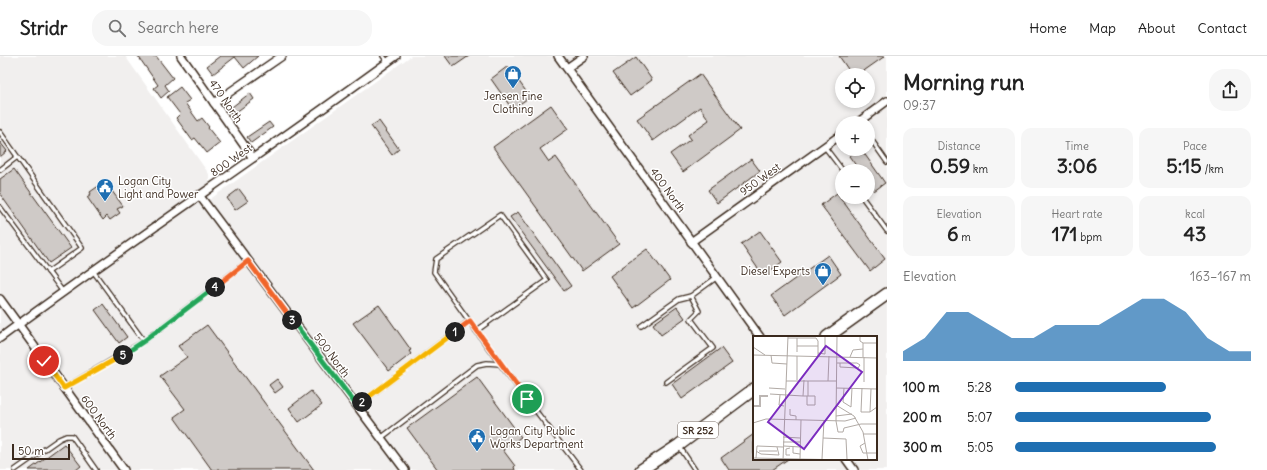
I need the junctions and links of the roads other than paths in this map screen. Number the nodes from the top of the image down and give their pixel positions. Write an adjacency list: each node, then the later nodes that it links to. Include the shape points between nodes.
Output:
1 (181, 56): 9 (street, 470 North)
2 (282, 56): 9 (street)
3 (396, 56): 6 (street, 800 West)
4 (558, 56): 7 (street, 400 North)
5 (584, 56): 7 (street)
6 (386, 59): 16 (street, 800 West)
7 (567, 68): 24 (street, 400 North)
8 (887, 102): 10 (street)
9 (214, 103): 16 (street, 470 North)
10 (868, 116)
11 (0, 132): 15 (lane)
12 (835, 139): 14 (street, 950 West)
13 (875, 145): 17 (lane)
14 (824, 146): 18 (lane); 24 (street, 950 West)
15 (17, 157): 19 (lane); 27 (lane, via 82,248)
16 (254, 158): 20 (street, 800 West)
17 (887, 162)
18 (838, 164)
19 (0, 170)
20 (199, 196): 25 (street, 500 North); 26 (street, 800 West)
21 (867, 204): 23 (lane)
22 (0, 207): 27 (lane)
23 (887, 230)
24 (691, 242): 28 (street, 400 North)
25 (248, 261): 40 (lane); 45 (street, 500 North)
26 (93, 270): 29 (street, 800 West); 40 (lane)
27 (48, 272): 29 (lane)
28 (717, 277): 31 (lane); 37 (street, 400 North)
29 (63, 292): 34 (street, 800 West)
30 (887, 294): 38 (main road)
31 (691, 296): 35 (lane, via 679,299); 42 (lane, via 699,311 691,319 713,348)
32 (0, 300): 34 (street, 600 North)
33 (470, 321): 36 (lane); 36 (lane, via 434,272 436,259 500,215 547,280); 45 (lane)
34 (18, 325): 39 (street, 800 West); 43 (street, 600 North)
35 (640, 326)
36 (476, 331): 41 (lane)
37 (759, 336)
38 (828, 336)
39 (0, 338)
40 (144, 341): 43 (lane)
41 (500, 364): 46 (lane, via 477,365); 53 (lane)
42 (666, 382)
43 (64, 388): 51 (street, 600 North)
44 (753, 390): 47 (main road, SR 252)
45 (357, 406): 46 (street, 500 North)
46 (381, 438): 52 (street, 500 North)
47 (679, 444): 54 (main road, SR 252); 55 (lane)
48 (847, 460): 56 (street)
49 (15, 470): 50 (lane, via 59,439 72,436)
50 (96, 470)
51 (124, 470)
52 (405, 470)
53 (581, 470)
54 (641, 470)
55 (695, 470)
56 (854, 470)

